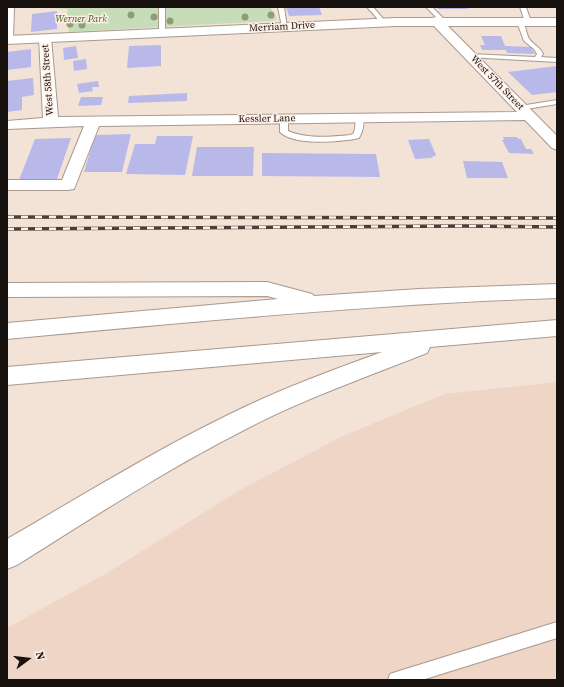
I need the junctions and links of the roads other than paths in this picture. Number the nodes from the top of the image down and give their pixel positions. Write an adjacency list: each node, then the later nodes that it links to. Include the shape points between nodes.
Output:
1 (11, 7): 14 (lane)
2 (162, 7): 12 (lane)
3 (281, 7): 11 (lane)
4 (370, 7): 10 (lane)
5 (428, 7): 7 (lane)
6 (523, 7): 8 (lane)
7 (440, 21): 8 (main road, Merriam Drive); 10 (main road, Merriam Drive); 15 (street, West 57th Street)
8 (524, 22): 9 (main road, Merriam Drive); 16 (lane, via 528,41 540,54)
9 (557, 22)
10 (384, 23): 11 (main road, Merriam Drive)
11 (285, 27): 12 (main road, Merriam Drive)
12 (162, 32): 13 (main road, Merriam Drive)
13 (46, 38): 14 (main road, Merriam Drive); 23 (street, West 58th Street)
14 (9, 40)
15 (470, 56): 16 (lane); 19 (street, West 57th Street)
16 (537, 59): 17 (lane)
17 (557, 60)
18 (557, 102): 19 (lane)
19 (524, 112): 20 (street, Kessler Lane); 25 (street, West 57th Street)
20 (359, 118): 21 (street, Kessler Lane); 21 (lane, via 356,136 345,138 290,136 284,132)
21 (284, 119): 22 (street, Kessler Lane)
22 (93, 121): 23 (street, Kessler Lane); 26 (street, via 68,185)
23 (52, 122): 24 (street, Kessler Lane)
24 (7, 125)
25 (557, 145)
26 (7, 185)
27 (7, 290): 29 (main road, via 267,289)
28 (557, 291): 29 (main road, via 466,293)
29 (322, 303): 31 (main road)
30 (557, 328): 32 (main road)
31 (7, 331)
32 (444, 338): 33 (main road); 34 (main road, via 270,406 131,481)
33 (7, 376)
34 (7, 555)
35 (557, 630): 36 (lane)
36 (396, 680)

